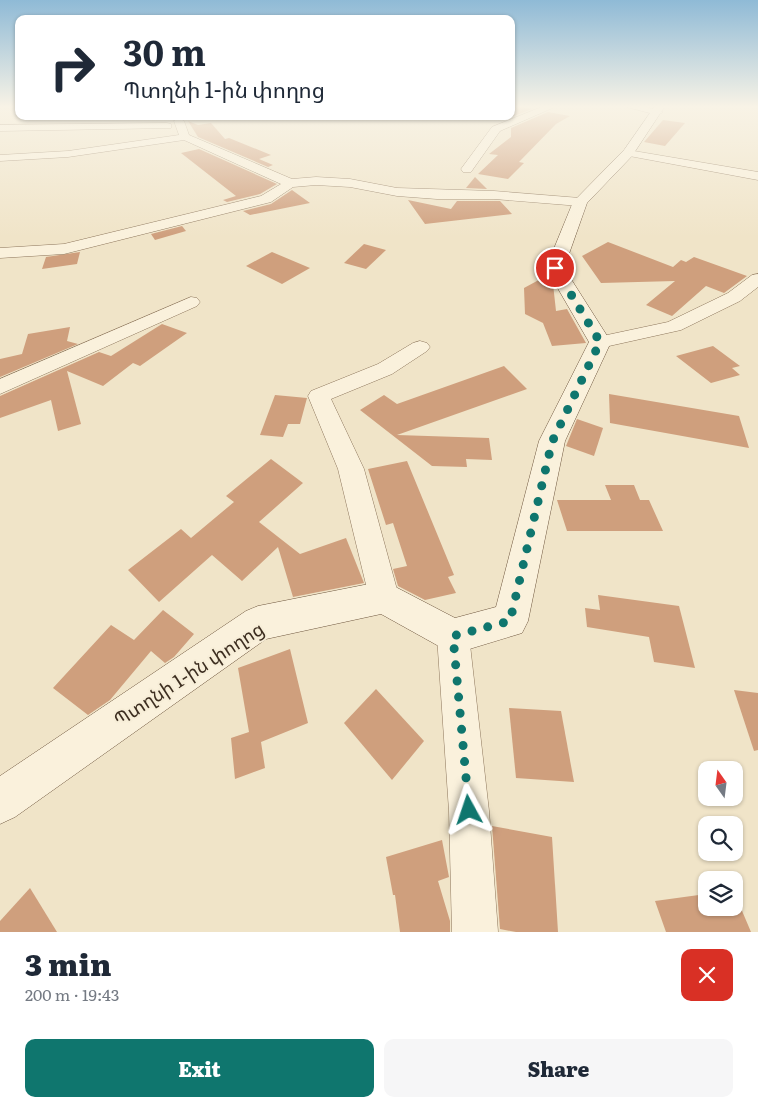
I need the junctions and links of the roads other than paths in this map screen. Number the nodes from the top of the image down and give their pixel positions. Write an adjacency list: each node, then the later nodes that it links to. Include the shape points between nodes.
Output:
1 (99, 149): 6 (street)
2 (214, 149): 9 (street)
3 (481, 149): 7 (street)
4 (630, 149): 5 (street)
5 (628, 153): 8 (street); 10 (street)
6 (0, 158)
7 (467, 169)
8 (758, 176)
9 (290, 183): 10 (street, via 316,181 397,192); 11 (street, via 266,198 64,249)
10 (580, 202): 14 (street, via 555,268)
11 (0, 253)
12 (758, 279): 14 (street, via 734,297 674,326)
13 (192, 302): 16 (street)
14 (600, 342): 18 (street, via 552,442 510,621)
15 (420, 347): 17 (street, via 385,369 319,396 351,469)
16 (0, 388)
17 (384, 597): 18 (street); 19 (street, Պտղնի 1-ին փողոց, via 258,623)
18 (453, 636): 20 (street, via 469,810)
19 (0, 802)
20 (475, 932)

